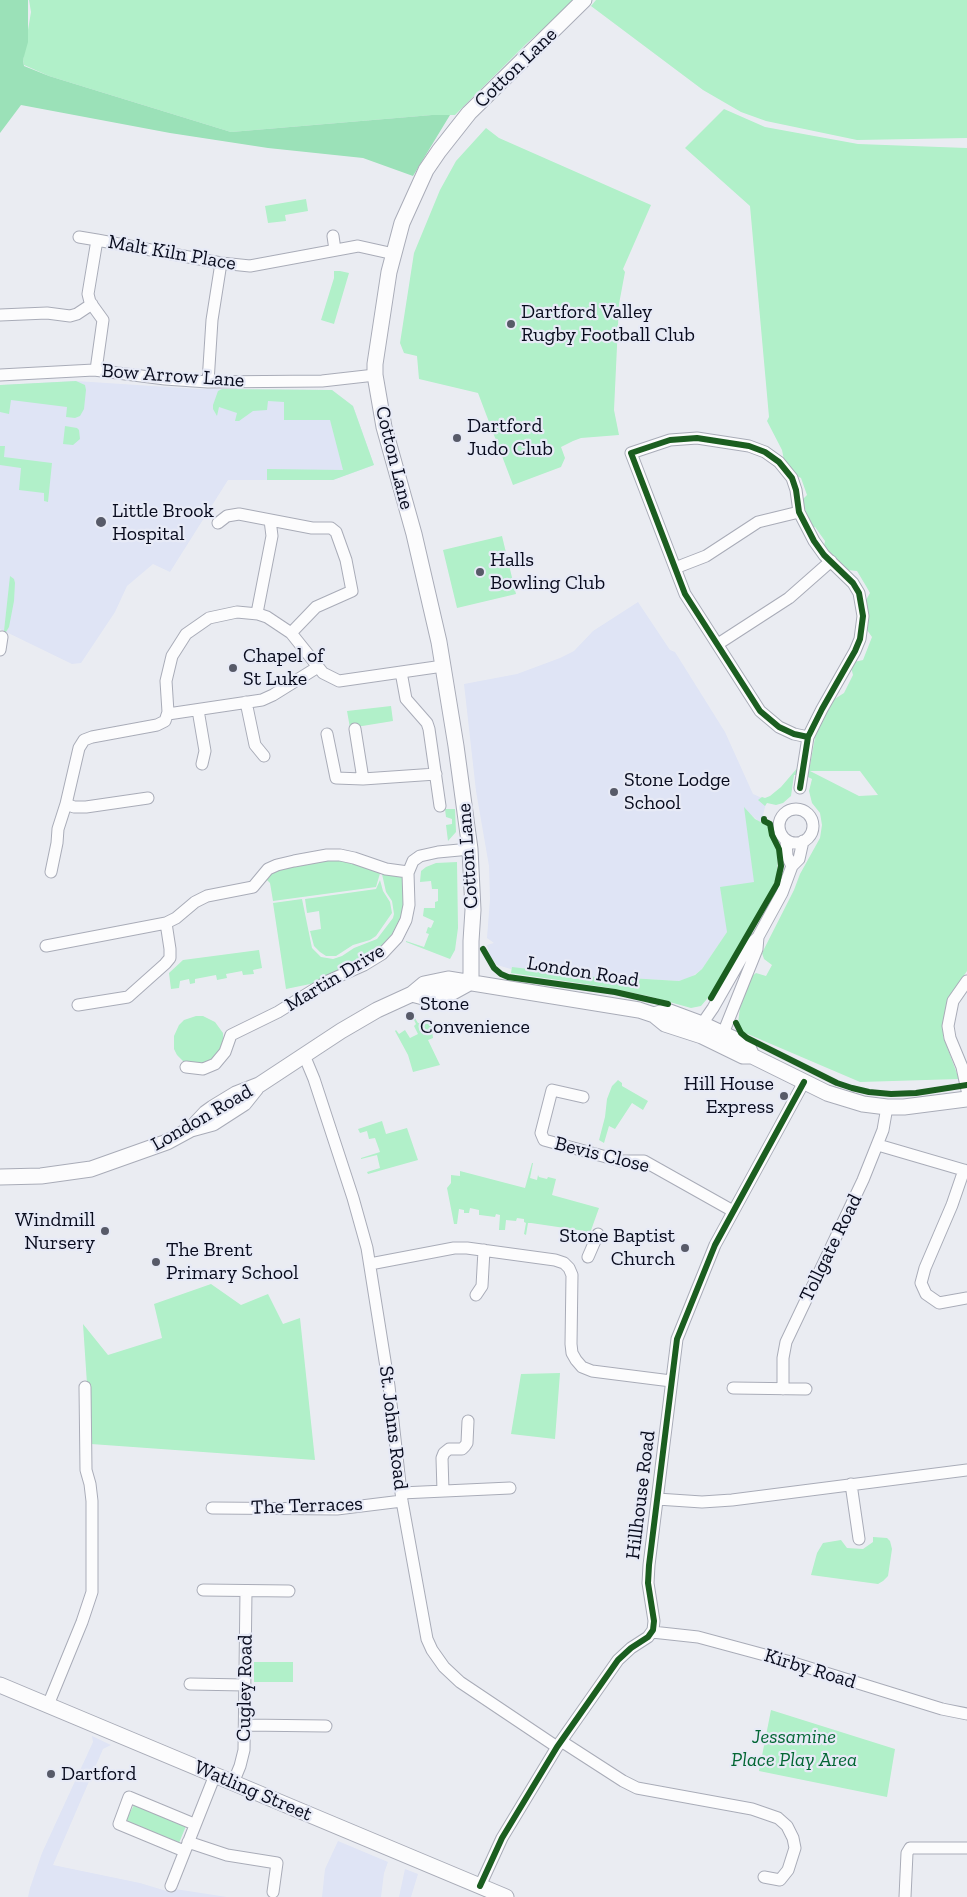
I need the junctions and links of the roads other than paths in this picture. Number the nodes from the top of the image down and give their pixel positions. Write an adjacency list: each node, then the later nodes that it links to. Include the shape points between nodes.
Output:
1 (584, 0): 6 (main road, Cotton Lane, via 469,113 438,151 406,212)
2 (333, 236): 5 (street)
3 (79, 237): 4 (street, Malt Kiln Place)
4 (97, 240): 7 (street, Malt Kiln Place); 8 (street, Malt Kiln Place, via 88,294)
5 (335, 250): 6 (street, Malt Kiln Place, via 355,246); 7 (street, Malt Kiln Place, via 250,266)
6 (394, 254): 12 (main road, Cotton Lane)
7 (221, 263): 13 (street, via 212,320)
8 (92, 304): 9 (street, via 70,316 52,313); 10 (street, Malt Kiln Place, via 103,322)
9 (0, 315)
10 (96, 370): 11 (street, Bow Arrow Lane); 13 (street, Bow Arrow Lane)
11 (0, 375)
12 (375, 375): 13 (street, Bow Arrow Lane, via 322,381); 24 (main road, Cotton Lane, via 384,427 414,534)
13 (208, 382)
14 (799, 512): 17 (street, via 814,541); 18 (street, via 758,522 709,555); 18 (street, via 796,488 790,474 777,460 756,448 686,438 626,455)
15 (270, 520): 16 (street, via 239,514 227,516); 19 (street, via 272,536); 20 (street, via 331,528 336,532 353,591 316,607)
16 (218, 523)
17 (830, 562): 22 (street, via 789,598); 32 (street, via 859,594 863,628 857,646)
18 (675, 568): 22 (street, via 685,594)
19 (256, 613): 20 (street, via 274,620); 29 (street, via 217,616 200,623 183,638 166,674)
20 (291, 633): 25 (street)
21 (2, 637): 23 (street)
22 (718, 644): 32 (street, via 765,717 783,729)
23 (0, 650)
24 (443, 666): 26 (street); 43 (main road, Cotton Lane)
25 (318, 667): 26 (street, via 328,677 340,682); 27 (street, via 268,698)
26 (401, 672): 35 (street, via 407,701 429,727)
27 (246, 702): 28 (street); 33 (street, via 255,745)
28 (198, 710): 29 (street); 34 (street, via 205,751)
29 (168, 714): 39 (street, via 160,724 84,740 79,747)
30 (355, 729): 36 (street)
31 (326, 734): 36 (street, via 336,778)
32 (808, 737): 37 (street)
33 (264, 756)
34 (202, 764)
35 (436, 774): 36 (street); 40 (street)
36 (363, 778)
37 (800, 788)
38 (148, 798): 39 (street, via 86,807)
39 (66, 804): 45 (street)
40 (440, 806)
41 (786, 840): 42 (street); 42 (street, via 780,828 781,819 788,811 797,809 804,811 813,822 810,836); 44 (street, via 787,856)
42 (803, 841): 44 (street, via 799,859)
43 (470, 849): 46 (street, via 420,856 411,863); 51 (main road, Cotton Lane, via 473,910)
44 (792, 866): 48 (street, via 782,893)
45 (51, 872)
46 (408, 872): 47 (street, via 340,855 287,862 268,869 253,887 207,896); 56 (street, Martin Drive, via 406,920 386,950 364,965 317,986 278,1012 231,1035 225,1052 215,1064 203,1069)
47 (166, 922): 49 (street); 52 (street, via 170,958 165,964 128,997)
48 (758, 937): 53 (street, via 749,945); 54 (street, via 757,949)
49 (46, 946)
50 (967, 981): 58 (street, via 953,1001 948,1026)
51 (471, 982): 53 (main road, London Road, via 639,1010 654,1015 664,1024); 55 (main road, London Road, via 451,992 427,998 412,994 340,1031)
52 (78, 1005)
53 (702, 1030): 54 (main road, London Road)
54 (721, 1039): 57 (main road, London Road, via 747,1045 752,1056)
55 (304, 1056): 64 (main road, London Road, via 259,1085 206,1112 191,1129 167,1142 91,1169 41,1176); 69 (street, St. Johns Road, via 353,1198)
56 (186, 1067)
57 (804, 1082): 61 (main road, London Road, via 841,1098); 65 (street, Hillhouse Road)
58 (967, 1090)
59 (583, 1097): 65 (street, Bevis Close, via 552,1090 541,1133 544,1140 621,1160 644,1161)
60 (967, 1099): 61 (main road, London Road)
61 (887, 1107): 62 (street, Tollgate Road)
62 (878, 1145): 63 (street); 75 (street, Tollgate Road, via 786,1342)
63 (966, 1171): 71 (street, via 921,1283 926,1294 936,1302)
64 (0, 1177)
65 (733, 1211): 72 (street, Hillhouse Road, via 681,1326 675,1345)
66 (598, 1234): 68 (street)
67 (484, 1250): 69 (street, via 454,1248); 70 (street, via 482,1286); 72 (street, via 555,1260 569,1268 573,1283 572,1353 582,1367)
68 (588, 1257)
69 (370, 1264): 82 (street, St. Johns Road)
70 (476, 1296)
71 (967, 1298)
72 (671, 1381): 83 (street, Hillhouse Road)
73 (85, 1387): 93 (street, via 86,1470 92,1501 92,1595)
74 (733, 1388): 75 (street)
75 (783, 1389): 76 (street)
76 (806, 1389)
77 (468, 1421): 81 (street, via 465,1446 449,1450 442,1458)
78 (967, 1470): 79 (street)
79 (852, 1484): 83 (street, via 718,1501); 85 (street)
80 (510, 1488): 81 (street, The Terraces)
81 (443, 1491): 82 (street, The Terraces)
82 (402, 1497): 84 (street, The Terraces, via 337,1509); 97 (street, St. Johns Road, via 423,1626 432,1650 460,1682)
83 (657, 1499): 89 (street, Hillhouse Road, via 648,1573 654,1623)
84 (212, 1508)
85 (859, 1539)
86 (203, 1590): 87 (street)
87 (246, 1591): 88 (street); 92 (street, Cugley Road)
88 (289, 1592)
89 (652, 1632): 94 (street, Kirby Road, via 698,1637); 97 (street, via 618,1660)
90 (190, 1684): 92 (street)
91 (0, 1685): 93 (main road, Watling Street)
92 (245, 1685): 95 (street, Cugley Road)
93 (48, 1705): 98 (main road, Watling Street)
94 (967, 1714)
95 (245, 1725): 96 (street); 99 (street, Cugley Road, via 244,1750)
96 (326, 1726)
97 (559, 1744): 103 (street, St. Johns Road, via 637,1788 752,1809 778,1818 787,1826 794,1848 788,1870 780,1880); 105 (street, via 502,1838)
98 (215, 1776): 99 (main road, Watling Street); 100 (street)
99 (233, 1783): 105 (main road, Watling Street)
100 (194, 1824): 101 (street); 101 (street, via 129,1797 119,1824)
101 (186, 1846): 104 (street); 106 (street, via 277,1863)
102 (967, 1848): 108 (street, via 911,1847 907,1853)
103 (764, 1877)
104 (171, 1886)
105 (480, 1890): 107 (main road, Watling Street)
106 (273, 1892)
107 (506, 1897)
108 (906, 1897)

